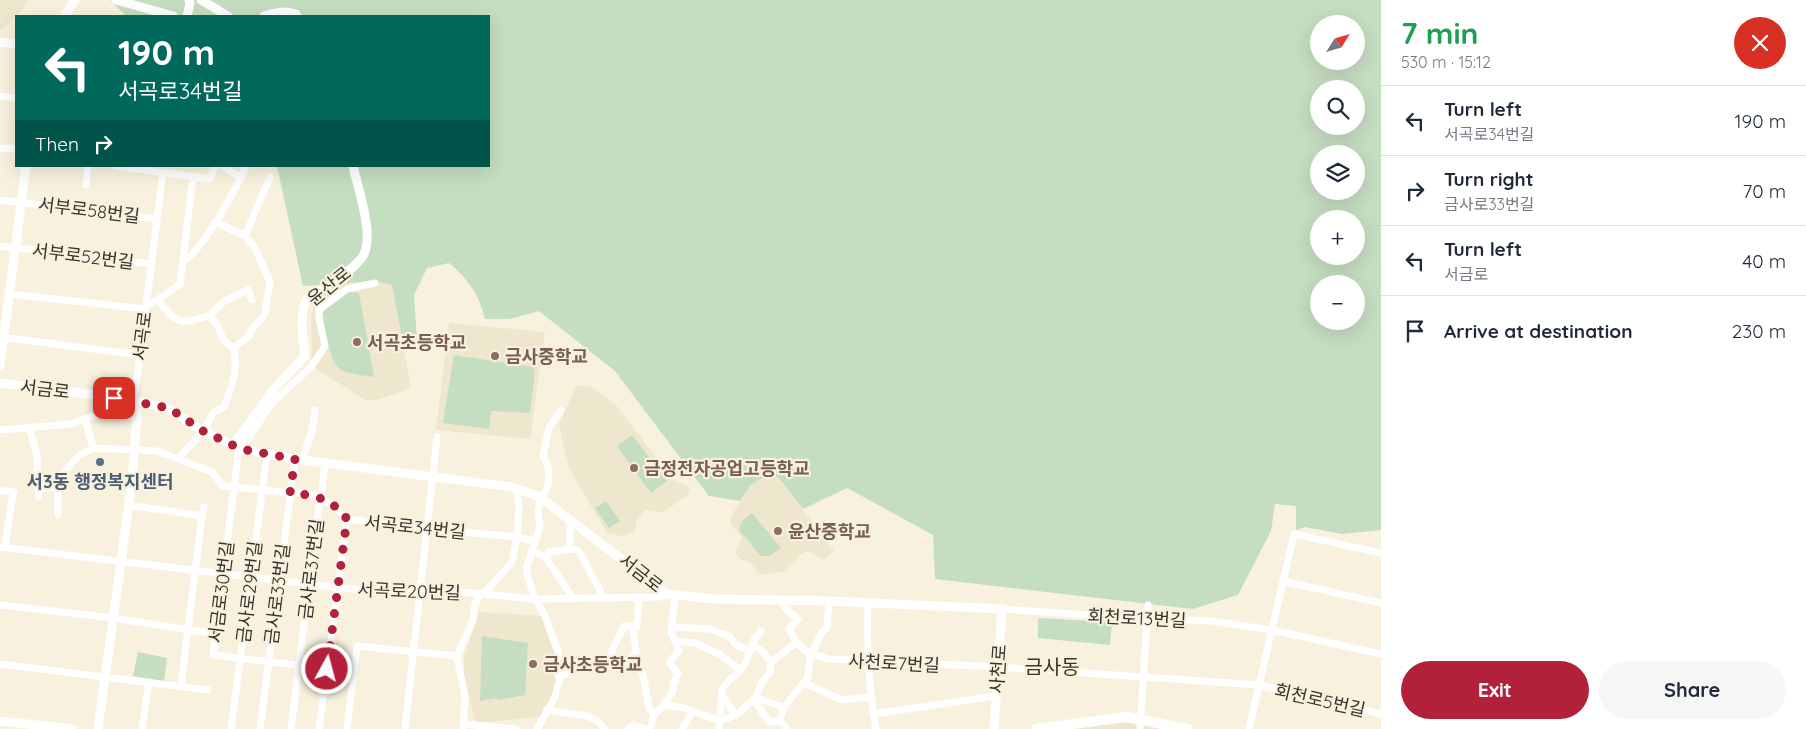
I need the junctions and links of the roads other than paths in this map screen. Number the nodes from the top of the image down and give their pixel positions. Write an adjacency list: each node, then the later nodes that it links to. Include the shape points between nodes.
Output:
1 (76, 0): 5 (street)
2 (116, 0): 6 (street)
3 (188, 0): 7 (street)
4 (200, 0): 8 (street)
5 (65, 15)
6 (169, 15)
7 (187, 15)
8 (226, 15)
9 (268, 15): 10 (street, via 279,12)
10 (296, 15)
11 (0, 42): 12 (street)
12 (15, 44)
13 (0, 96): 14 (street)
14 (15, 98)
15 (0, 148): 16 (street)
16 (15, 149)
17 (26, 167): 30 (street)
18 (88, 167): 28 (street)
19 (122, 167): 24 (street)
20 (215, 167): 25 (street, via 210,179)
21 (224, 167): 27 (street)
22 (246, 167): 27 (street)
23 (353, 167): 57 (street, 윤산로, via 366,222 364,256 350,270 306,300 302,321 305,356 274,389)
24 (163, 173): 25 (street); 31 (street, 서곡로)
25 (193, 176): 36 (street)
26 (270, 177): 33 (street)
27 (241, 178): 32 (street)
28 (86, 185)
29 (0, 200): 30 (street, 서부로58번길)
30 (21, 202): 31 (street, 서부로58번길); 35 (street)
31 (157, 219): 37 (street, 서곡로)
32 (215, 222): 33 (street); 36 (street, via 197,249)
33 (245, 236): 45 (street, via 256,248 270,282 263,317 250,335)
34 (0, 246): 35 (street, 서부로52번길)
35 (15, 248): 37 (street, 서부로52번길); 39 (street)
36 (183, 262): 40 (street, via 180,284)
37 (152, 264): 42 (street, 서곡로)
38 (375, 283): 57 (street, via 347,289 319,310 325,346 312,366 272,403)
39 (9, 294): 42 (street); 44 (street)
40 (158, 300): 42 (street); 43 (street, via 179,321)
41 (252, 300): 43 (street, via 248,290 223,302)
42 (146, 308): 46 (street, 서곡로)
43 (210, 315): 45 (street, via 226,344)
44 (2, 337): 46 (street); 47 (street)
45 (234, 348): 55 (street, via 235,373 224,407 214,412)
46 (140, 355): 49 (street, 서곡로)
47 (0, 365)
48 (0, 383): 49 (street, 서금로)
49 (134, 400): 52 (street); 55 (street, 서금로, via 169,408); 59 (street, 서곡로, via 137,414)
50 (315, 410): 62 (street, via 312,431)
51 (561, 410): 73 (street, via 549,428 543,456 548,482)
52 (85, 420): 53 (street); 58 (street)
53 (30, 427): 54 (street); 67 (street, via 37,456)
54 (0, 430)
55 (203, 431): 57 (street, 서금로); 61 (street)
56 (437, 437): 64 (street)
57 (238, 447): 60 (street, 서금로); 66 (street, 서금로30번길)
58 (93, 448): 59 (street, 서곡로34번길); 65 (street, via 78,456 69,466)
59 (134, 450): 61 (street, 서곡로34번길, via 157,451); 75 (street, 서곡로)
60 (267, 454): 62 (street, 서금로); 70 (street, 금사로29번길)
61 (178, 460): 66 (street, 서곡로34번길, via 212,472 223,486)
62 (298, 460): 63 (street, 서금로); 71 (street, 금사로33번길)
63 (325, 463): 64 (street, 서금로); 74 (street, 금사로37번길)
64 (432, 476): 68 (street, 서금로); 81 (street)
65 (58, 487): 67 (street); 77 (street)
66 (234, 487): 70 (street, 서곡로34번길); 91 (street, 서금로30번길)
67 (38, 489): 72 (street)
68 (516, 489): 73 (street, 서금로); 82 (street)
69 (0, 490): 84 (street, via 14,492)
70 (263, 490): 71 (street, 서곡로34번길); 92 (street, 금사로29번길)
71 (290, 493): 74 (street, 서곡로34번길); 93 (street, 금사로33번길)
72 (39, 497)
73 (540, 497): 79 (street, 서금로); 83 (street, via 540,526)
74 (320, 498): 80 (street, 서곡로34번길); 95 (street, 금사로37번길)
75 (128, 505): 78 (street); 89 (street, 서곡로)
76 (204, 507): 78 (street)
77 (58, 516)
78 (202, 516): 90 (street)
79 (570, 518): 85 (street); 99 (street, 서금로)
80 (347, 519): 81 (street, 서곡로34번길); 96 (street)
81 (427, 529): 82 (street, 서곡로34번길); 97 (street)
82 (517, 537): 83 (street, 서곡로34번길); 98 (street, via 512,562)
83 (535, 541): 86 (street)
84 (3, 547): 89 (street, 서곡로20번길)
85 (570, 548): 88 (street, via 549,552); 101 (street, via 578,550 600,590)
86 (532, 550): 88 (street); 103 (street, via 527,574)
87 (1381, 553): 94 (street, via 1294,534)
88 (546, 558): 100 (street)
89 (121, 562): 90 (street, 서곡로20번길); 111 (street, 서곡로)
90 (195, 571): 91 (street, 서곡로20번길); 115 (street)
91 (223, 574): 92 (street, 서곡로20번길); 118 (street, 서금로30번길)
92 (251, 577): 93 (street, 서곡로20번길); 126 (street, 금사로29번길)
93 (279, 580): 95 (street, 서곡로20번길); 129 (street, 금사로33번길)
94 (1283, 581): 107 (street); 116 (street)
95 (309, 584): 96 (street, 서곡로20번길); 133 (street, 금사로37번길)
96 (338, 587): 97 (street, 서곡로20번길, via 376,592); 135 (street)
97 (419, 588): 98 (street, 서곡로20번길); 122 (street)
98 (480, 594): 103 (street, 서곡로20번길); 125 (street)
99 (671, 595): 102 (street, 서곡로20번길); 104 (street, 서금로); 114 (street)
100 (573, 598): 101 (street, 서곡로20번길); 103 (street, 서곡로20번길)
101 (601, 598): 102 (street, 서곡로20번길)
102 (639, 598): 113 (street)
103 (535, 599): 140 (street, via 558,652 556,669)
104 (784, 600): 105 (street, 서금로); 120 (street, via 784,607 798,619 789,629)
105 (829, 601): 106 (street, 서금로); 124 (street, via 826,628)
106 (868, 603): 110 (street, 서금로); 128 (street)
107 (1381, 603)
108 (0, 604): 111 (street)
109 (1148, 605): 112 (street)
110 (1002, 608): 112 (street, 회천로13번길); 134 (street, 사천로)
111 (113, 618): 115 (street); 139 (street, 서곡로)
112 (1147, 619): 116 (street, 회천로13번길, via 1210,621); 138 (street)
113 (635, 626): 127 (street, via 624,626); 130 (street, via 636,650)
114 (672, 627): 119 (street); 121 (street, via 710,629 730,637 735,644)
115 (188, 630): 118 (street); 143 (street)
116 (1272, 630): 123 (street, 회천로13번길); 144 (street, 회천로5번길)
117 (761, 632): 121 (street)
118 (215, 634): 126 (street, 서금로30번길, via 213,655)
119 (675, 641): 136 (street, via 696,643); 150 (street, via 679,651 669,662 678,674)
120 (796, 643): 124 (street, 사천로7번길); 131 (street)
121 (751, 648): 131 (street, via 762,651); 136 (street)
122 (413, 652): 125 (street); 137 (street, via 357,646); 171 (street)
123 (1381, 654)
124 (811, 655): 128 (street, 사천로7번길); 142 (street)
125 (457, 656): 162 (street, via 465,697)
126 (241, 658): 129 (street, 서금로30번길); 166 (street, 금사로29번길)
127 (609, 660): 130 (street); 140 (street, via 600,658)
128 (867, 660): 134 (street, 사천로7번길); 148 (street)
129 (269, 662): 133 (street, 서금로30번길); 167 (street, 금사로33번길)
130 (629, 662): 157 (street, via 640,669 649,708)
131 (771, 662): 149 (street, via 770,672)
132 (0, 664): 139 (street)
133 (299, 665): 135 (street, 서금로30번길); 168 (street, 금사로37번길)
134 (998, 667): 138 (street, 회천로5번길); 146 (street, 사천로)
135 (327, 669): 137 (street, 서금로30번길); 169 (street)
136 (741, 670): 147 (street, via 722,690)
137 (354, 672): 170 (street)
138 (1144, 676): 144 (street, 회천로5번길); 161 (street)
139 (105, 677): 141 (street); 164 (street, 서곡로)
140 (559, 677): 152 (street, via 558,689)
141 (149, 682): 143 (street); 165 (street)
142 (804, 683): 148 (street, via 842,700); 151 (street)
143 (181, 686): 145 (street)
144 (1260, 686): 155 (street, 회천로5번길); 184 (street)
145 (208, 690)
146 (996, 696): 154 (street); 181 (street, 사천로)
147 (723, 697): 156 (street); 160 (street)
148 (871, 697): 154 (street)
149 (755, 699): 151 (street); 156 (street); 158 (street, via 769,722)
150 (664, 705): 153 (street); 157 (street)
151 (784, 707): 158 (street)
152 (548, 709): 173 (street); 174 (street, via 593,717)
153 (693, 711): 160 (street); 177 (street)
154 (874, 714): 180 (street)
155 (1381, 714)
156 (736, 715): 160 (street)
157 (654, 716): 176 (street)
158 (780, 720): 179 (street)
159 (0, 721): 163 (street)
160 (720, 721): 178 (street)
161 (1141, 724): 182 (main road, via 1126,717); 183 (main road)
162 (463, 727): 172 (street)
163 (72, 729)
164 (98, 729)
165 (142, 729)
166 (232, 729)
167 (260, 729)
168 (292, 729)
169 (319, 729)
170 (347, 729)
171 (405, 729)
172 (516, 729)
173 (536, 729)
174 (605, 729)
175 (628, 729): 176 (street, via 632,725)
176 (648, 729)
177 (682, 729)
178 (719, 729)
179 (787, 729)
180 (876, 729)
181 (994, 729)
182 (1036, 729)
183 (1188, 729)
184 (1249, 729)

